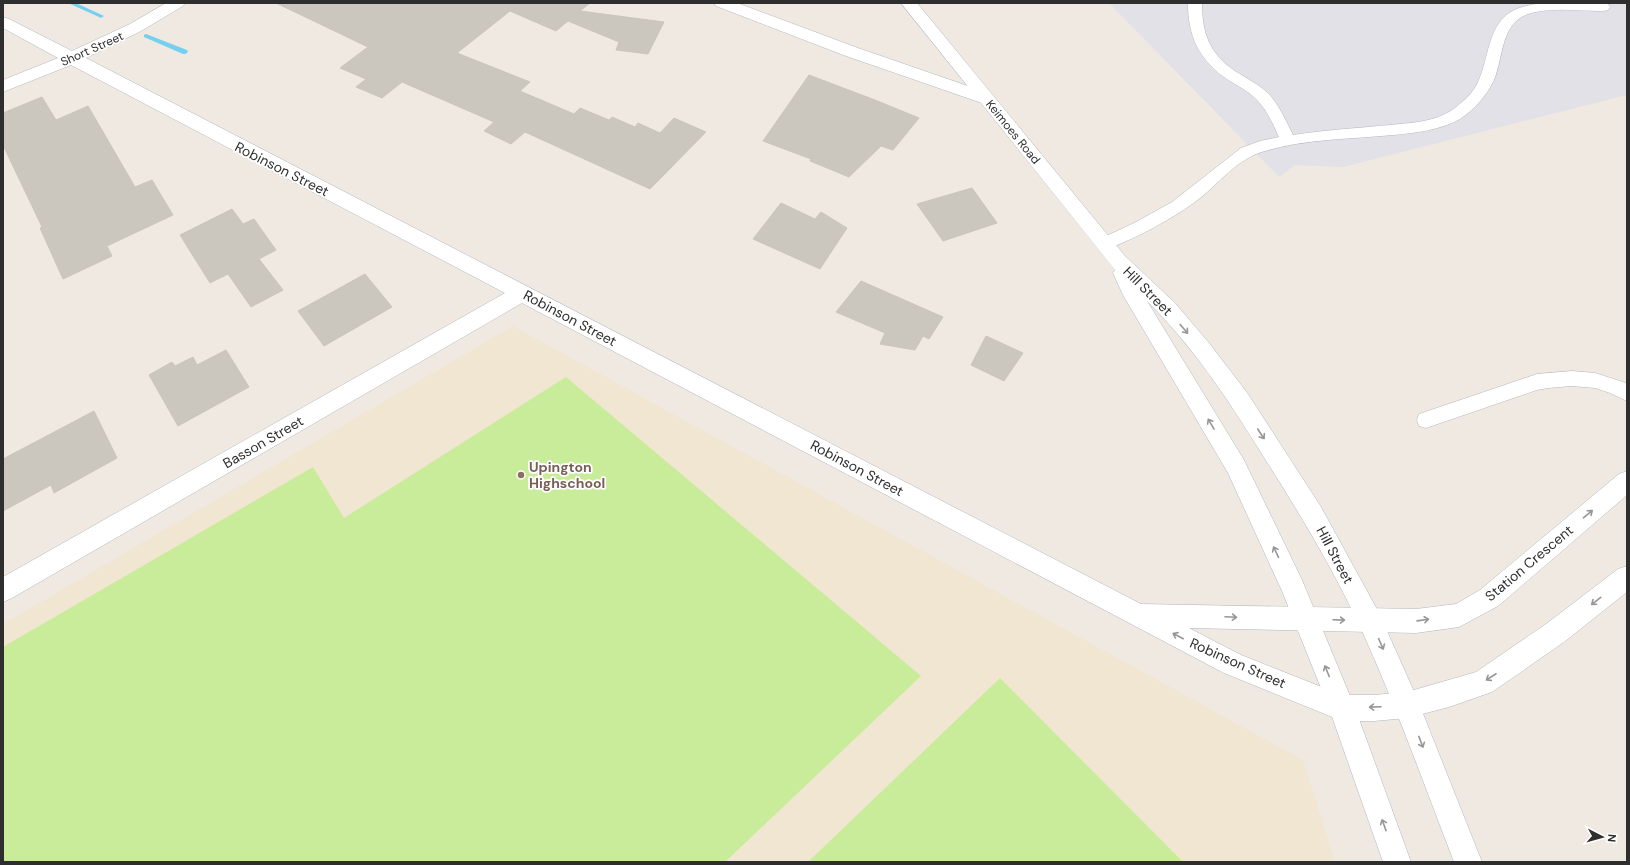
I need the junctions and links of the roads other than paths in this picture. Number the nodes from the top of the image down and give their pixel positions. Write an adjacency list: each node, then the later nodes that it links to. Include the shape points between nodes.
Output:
1 (177, 3): 7 (street, Short Street, via 135,29)
2 (722, 3): 9 (street)
3 (909, 3): 9 (street, Keimoes Road)
4 (1195, 3): 10 (lane, via 1198,35 1206,50 1229,73 1262,96)
5 (1603, 7): 10 (lane, via 1548,6 1524,11 1509,19 1501,30 1486,81 1472,100 1455,115 1424,126)
6 (3, 22): 7 (street, Robinson Street)
7 (72, 59): 8 (street, Short Street); 12 (street, Robinson Street)
8 (3, 86)
9 (985, 98): 11 (street, Keimoes Road)
10 (1289, 141): 11 (lane, via 1264,146 1238,157 1201,190 1134,232)
11 (1111, 253): 19 (street, Hill Street, one-way to 11, via 1236,468 1141,309); 20 (street, Hill Street, one-way to 20, via 1168,309 1240,400 1313,514)
12 (522, 293): 17 (street, Basson Street); 18 (street, Robinson Street)
13 (1627, 393): 14 (lane, via 1606,383 1588,379 1552,379)
14 (1426, 420)
15 (1627, 481): 20 (street, Station Crescent, one-way to 15, via 1416,621 1459,615 1489,598)
16 (1627, 577): 21 (street, one-way to 21, via 1550,637 1483,683)
17 (3, 590)
18 (1136, 614): 19 (street, Robinson Street, one-way to 19); 22 (street, Robinson Street, one-way to 18, via 1234,664)
19 (1307, 618): 20 (street, Station Crescent, one-way to 20); 22 (street, Hill Street, one-way to 19)
20 (1370, 621): 21 (street, Hill Street, one-way to 21)
21 (1407, 705): 22 (street, one-way to 22); 24 (street, Hill Street, one-way to 24)
22 (1342, 708): 23 (street, Hill Street, one-way to 22)
23 (1397, 862)
24 (1468, 862)

